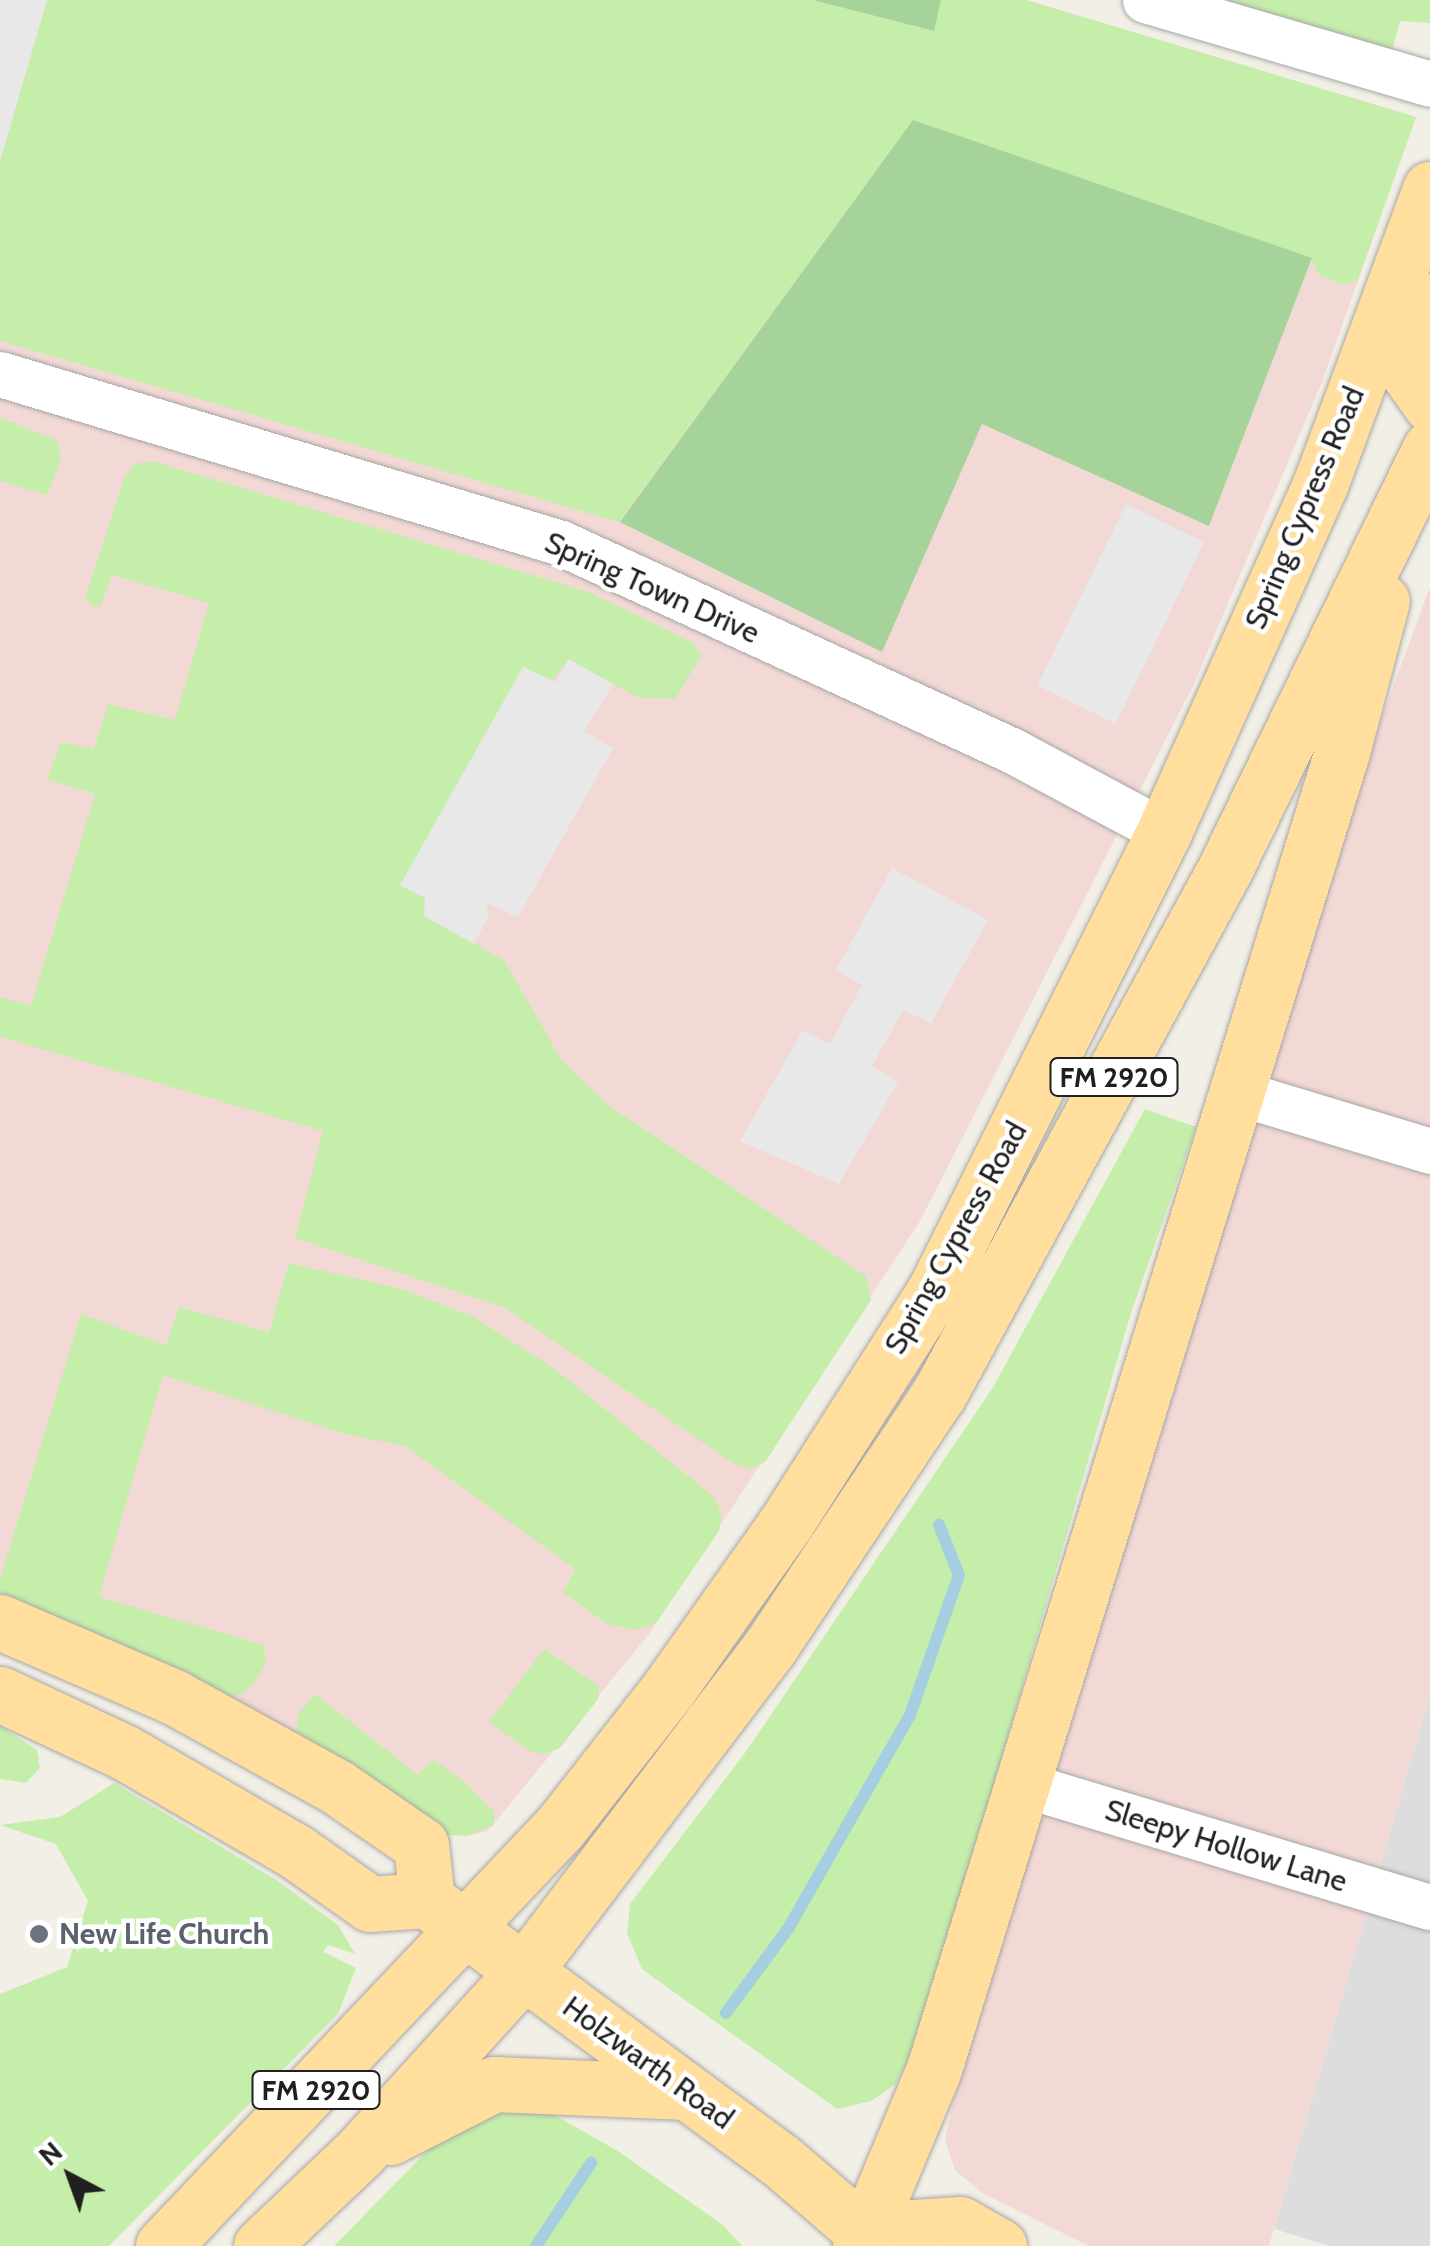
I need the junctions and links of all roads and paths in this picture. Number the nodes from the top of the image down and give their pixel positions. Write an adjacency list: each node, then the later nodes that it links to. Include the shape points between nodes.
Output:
1 (1145, 0): 2 (street)
2 (1430, 84)
3 (1430, 189): 8 (main road, Spring Cypress Road / FM 2920, via 1320,485)
4 (1430, 301): 6 (main road, via 1407,371)
5 (0, 374): 8 (street, Spring Town Drive, via 561,543 1015,752)
6 (1430, 404)
7 (1422, 465): 9 (main road); 11 (main road, Spring Cypress Road / FM 2920, via 1225,869)
8 (1164, 832): 11 (main road, via 1178,889 1068,1102); 16 (main road, Spring Cypress Road / FM 2920, via 961,1241 829,1456 667,1691 562,1826)
9 (1236, 1092): 10 (street); 14 (main road)
10 (1430, 1151)
11 (1073, 1155): 17 (main road, Spring Cypress Road / FM 2920, via 938,1394 770,1647)
12 (0, 1622): 16 (main road, via 174,1697 336,1787 421,1845)
13 (0, 1694): 16 (main road, via 124,1752 296,1851 370,1904)
14 (1022, 1784): 15 (street, Sleepy Hollow Lane); 20 (main road, via 934,2069)
15 (1430, 1907)
16 (446, 1915): 17 (main road, Holzwarth Road); 21 (main road, FM 2920 / FM 2920)
17 (524, 1972): 18 (main road, Holzwarth Road); 19 (main road, FM 2920 / FM 2920)
18 (687, 2092): 19 (main road, via 494,2084); 20 (main road, Holzwarth Road)
19 (360, 2152): 22 (main road, FM 2920 / FM 2920)
20 (869, 2241): 23 (main road, via 960,2224)
21 (163, 2246)
22 (261, 2246)
23 (998, 2246)

